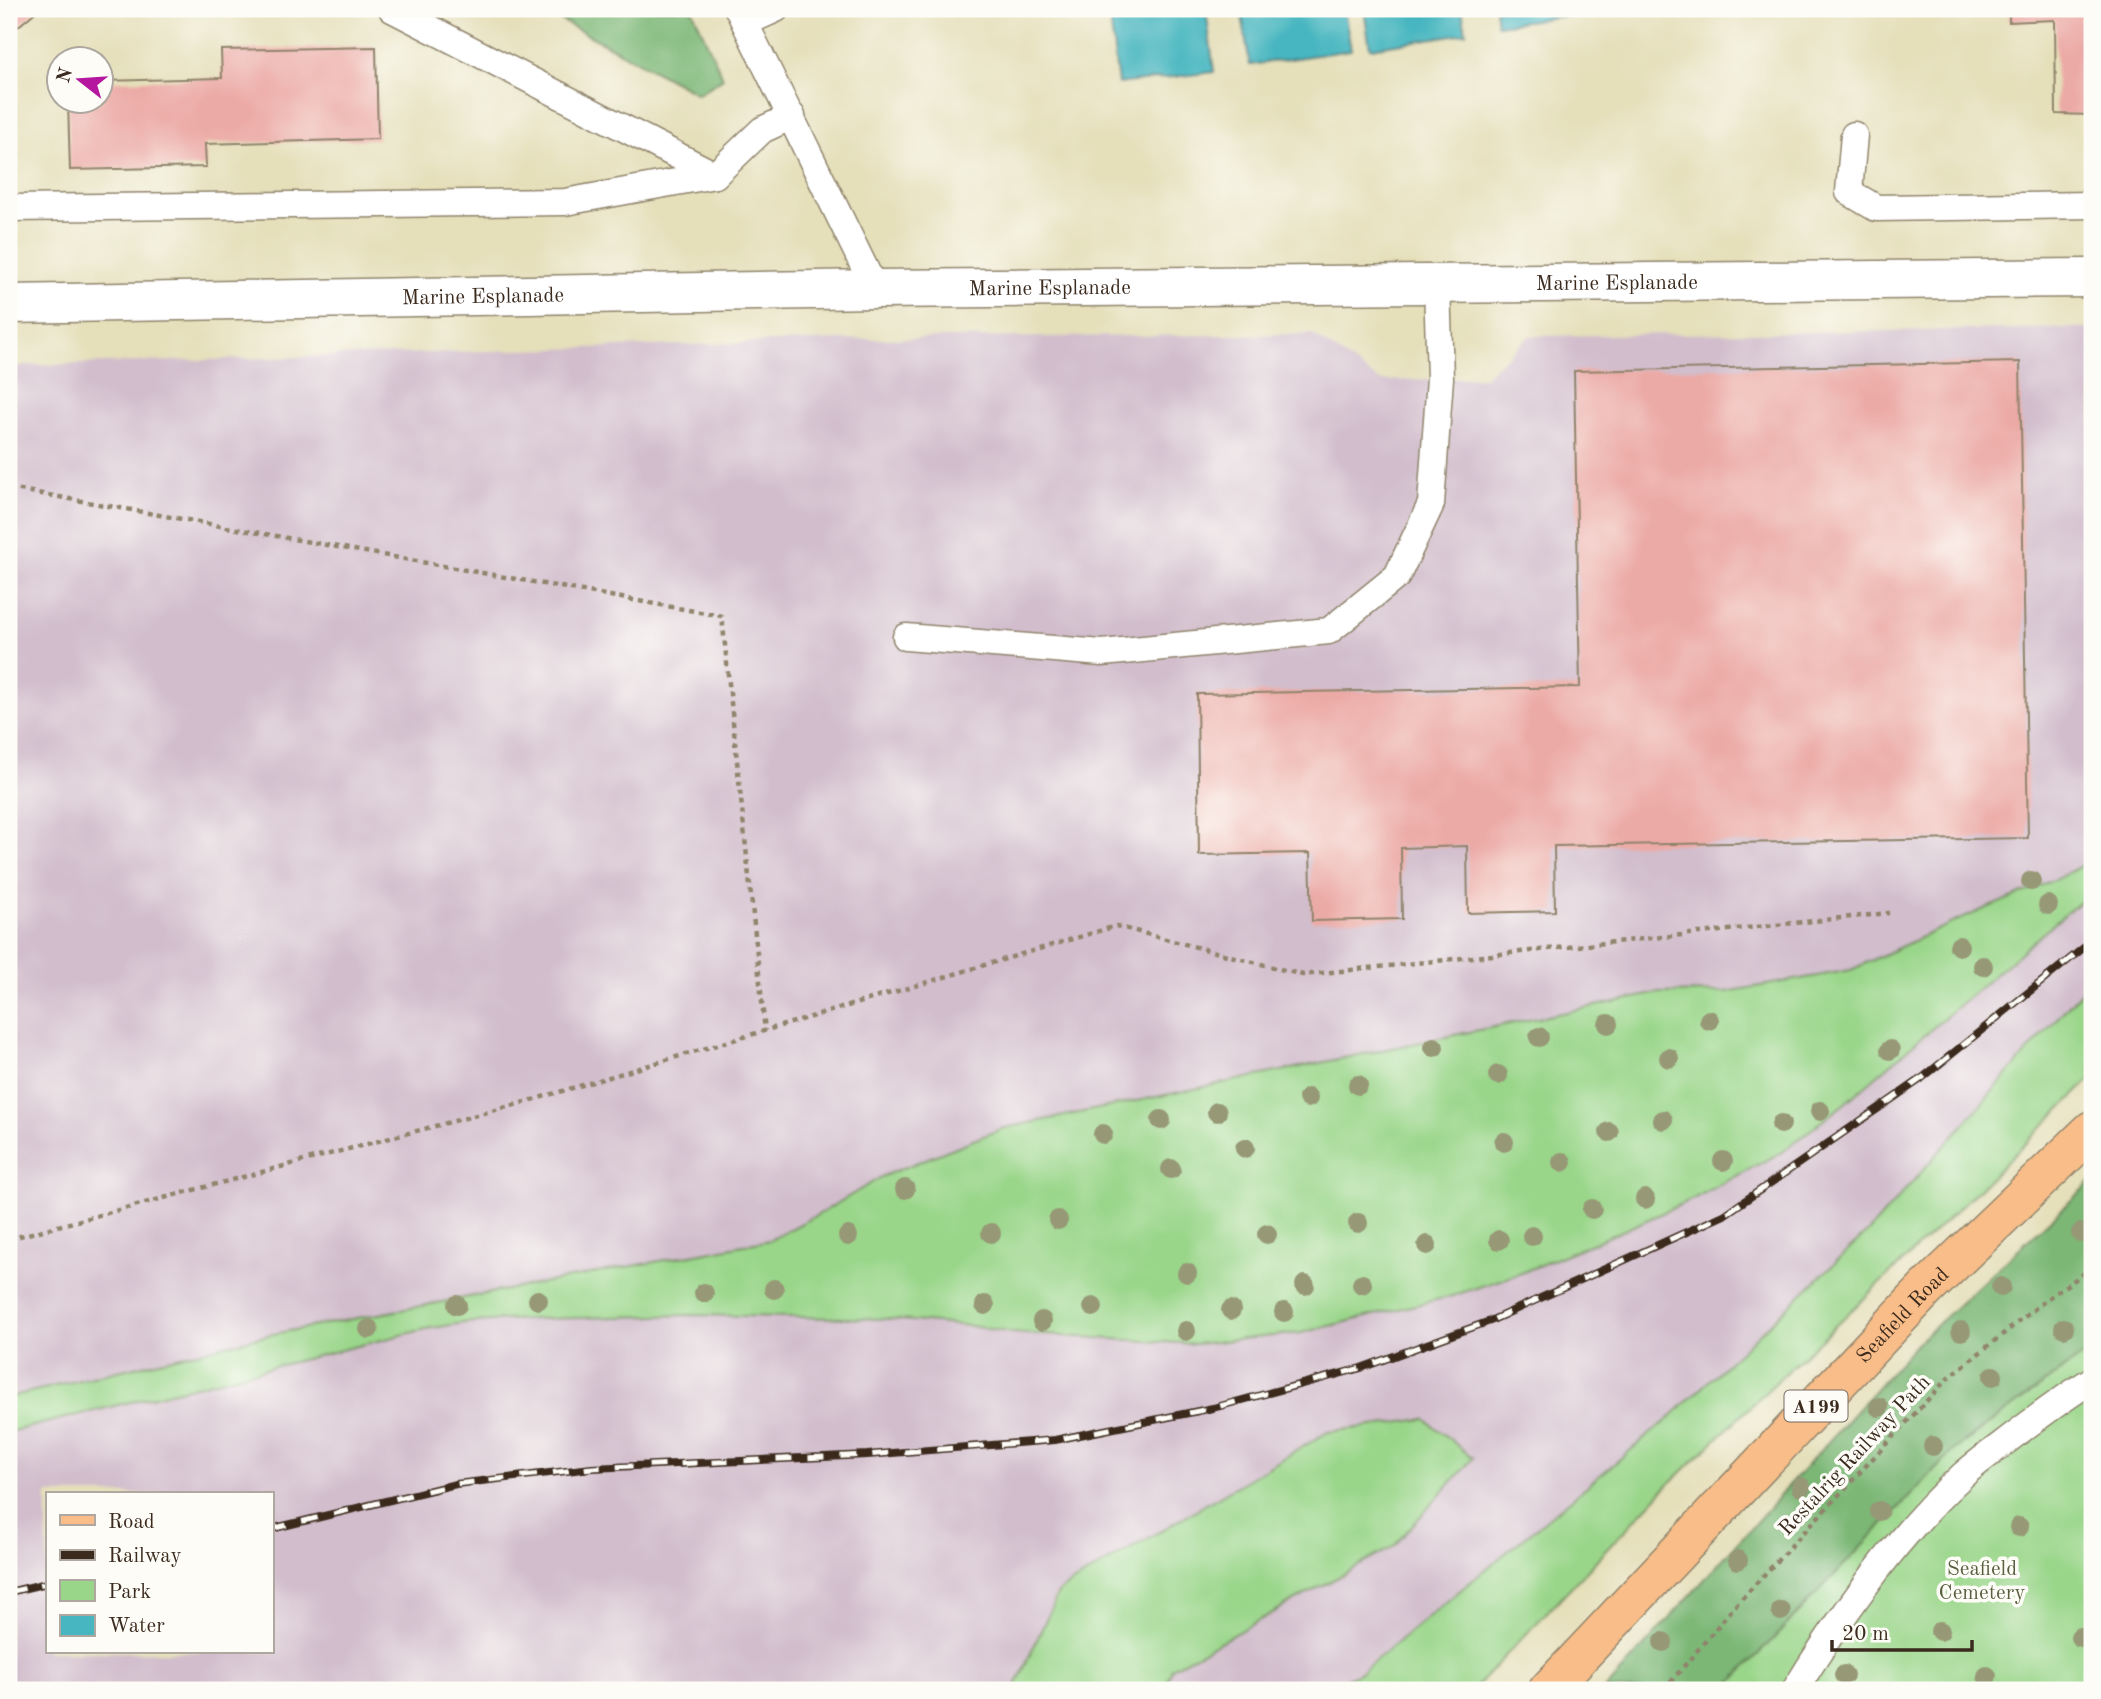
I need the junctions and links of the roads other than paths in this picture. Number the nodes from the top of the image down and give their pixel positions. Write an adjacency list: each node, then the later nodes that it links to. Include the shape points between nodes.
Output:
1 (392, 9): 6 (lane)
2 (776, 9): 3 (lane)
3 (742, 16): 4 (lane)
4 (792, 116): 6 (lane, via 762,130); 11 (lane)
5 (1854, 135): 7 (lane, via 1849,192 1876,208)
6 (715, 174): 8 (lane, via 565,202)
7 (2092, 205)
8 (9, 208)
9 (2092, 278): 10 (street, Marine Esplanade)
10 (1437, 285): 11 (street, Marine Esplanade); 13 (lane, via 1440,378 1431,504 1397,576 1329,631 1101,653)
11 (875, 289): 12 (street, Marine Esplanade)
12 (9, 304)
13 (906, 637)
14 (2092, 1130): 16 (main road, Seafield Road / A199, via 1925,1290)
15 (2092, 1380): 17 (lane, via 2057,1401 1963,1475 1858,1597)
16 (1548, 1690)
17 (1795, 1690)

